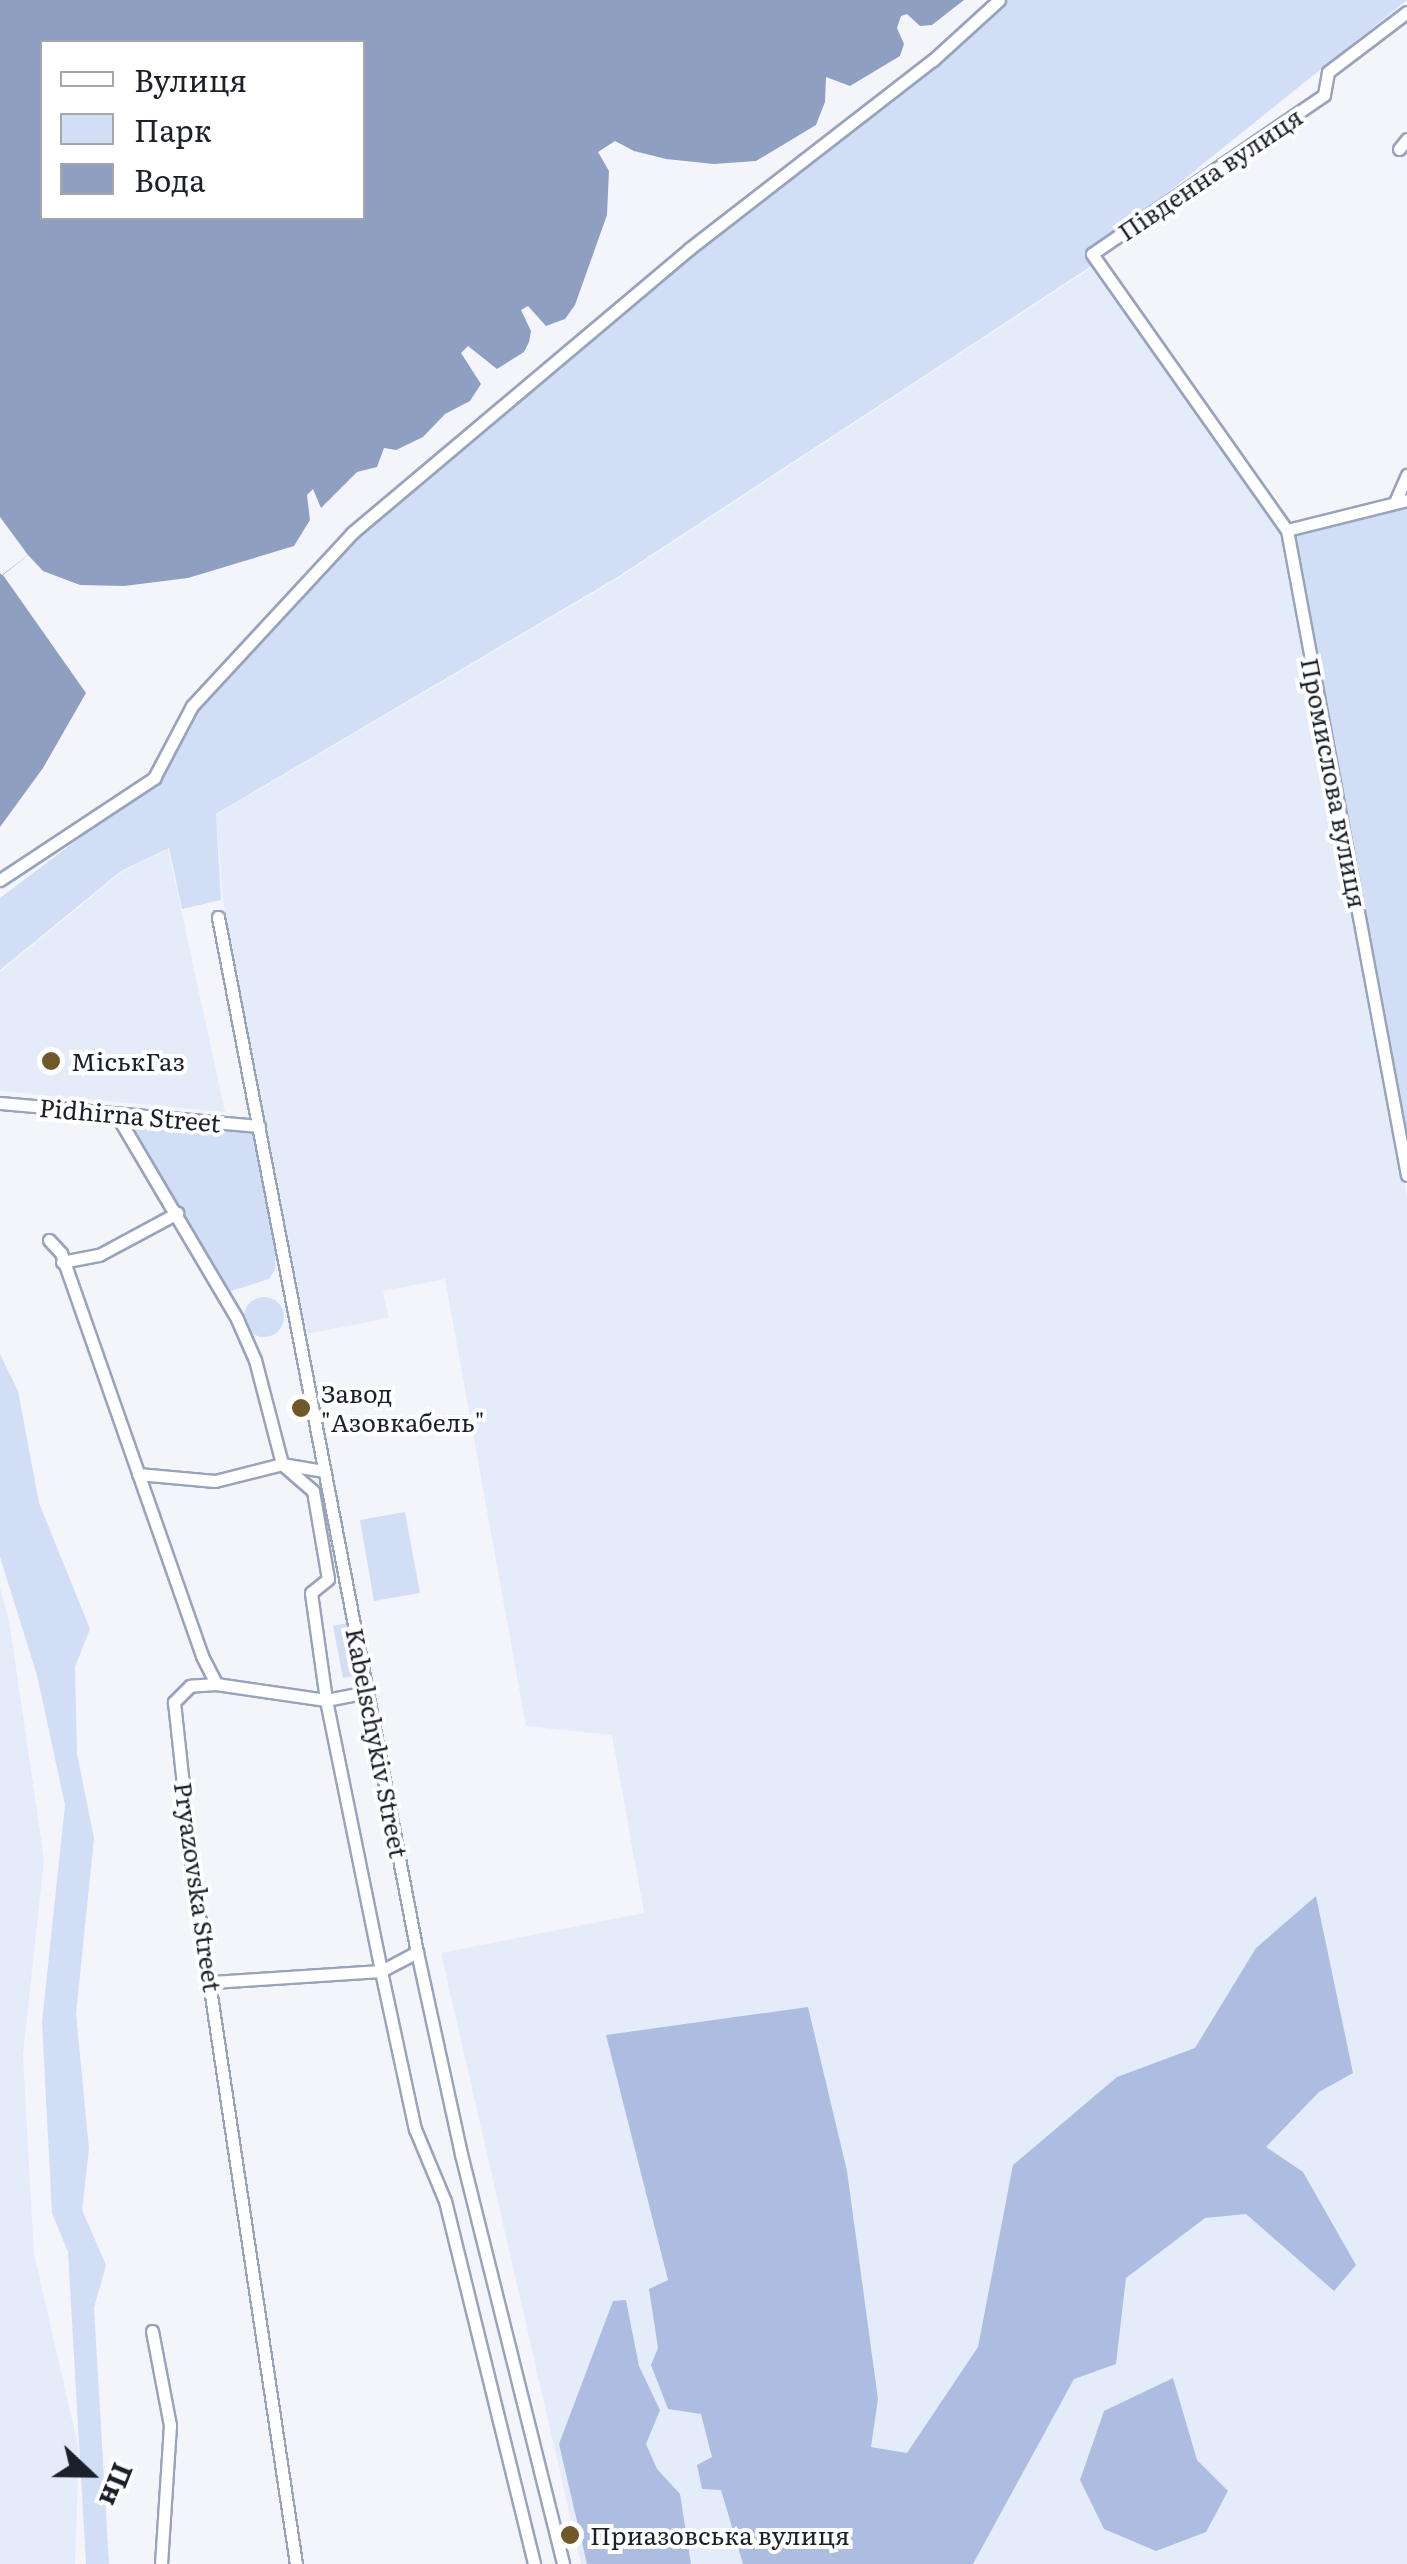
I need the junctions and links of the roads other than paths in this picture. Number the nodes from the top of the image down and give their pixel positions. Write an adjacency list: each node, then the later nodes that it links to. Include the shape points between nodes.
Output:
1 (999, 0): 6 (street, via 352,533 192,706 154,778)
2 (1407, 12): 5 (street, Південна вулиця, via 1328,72 1324,96 1092,254)
3 (1407, 476): 4 (street)
4 (1401, 501): 5 (street)
5 (1287, 530): 11 (street, Промислова вулиця)
6 (1, 880)
7 (218, 917): 10 (street, Kabelschykiv Street)
8 (0, 1103): 9 (street, Pidhirna Street)
9 (116, 1114): 10 (street, Pidhirna Street); 12 (street, Kabelschykiv Street)
10 (260, 1126): 16 (street, Kabelschykiv Street)
11 (1407, 1174)
12 (176, 1213): 14 (street, via 99,1254); 15 (street, Kabelschykiv Street, via 255,1360)
13 (49, 1240): 14 (street)
14 (62, 1262): 17 (street)
15 (282, 1464): 16 (street); 17 (street, via 215,1482); 20 (street, Kabelschykiv Street, via 313,1490 328,1579 311,1594)
16 (324, 1471): 19 (street, Kabelschykiv Street)
17 (138, 1474): 18 (street)
18 (216, 1684): 20 (street); 23 (street, Pryazovska Street, via 190,1686 174,1702)
19 (368, 1692): 20 (street); 21 (street, Kabelschykiv Street)
20 (326, 1700): 22 (street, Kabelschykiv Street)
21 (417, 1952): 22 (street); 28 (street, Kabelschykiv Street)
22 (381, 1971): 23 (street); 27 (street, Kabelschykiv Street, via 415,2129 445,2201)
23 (212, 1982): 26 (street, Pryazovska Street)
24 (152, 2330): 25 (street, via 170,2425)
25 (162, 2564)
26 (296, 2564)
27 (534, 2564)
28 (563, 2564)

